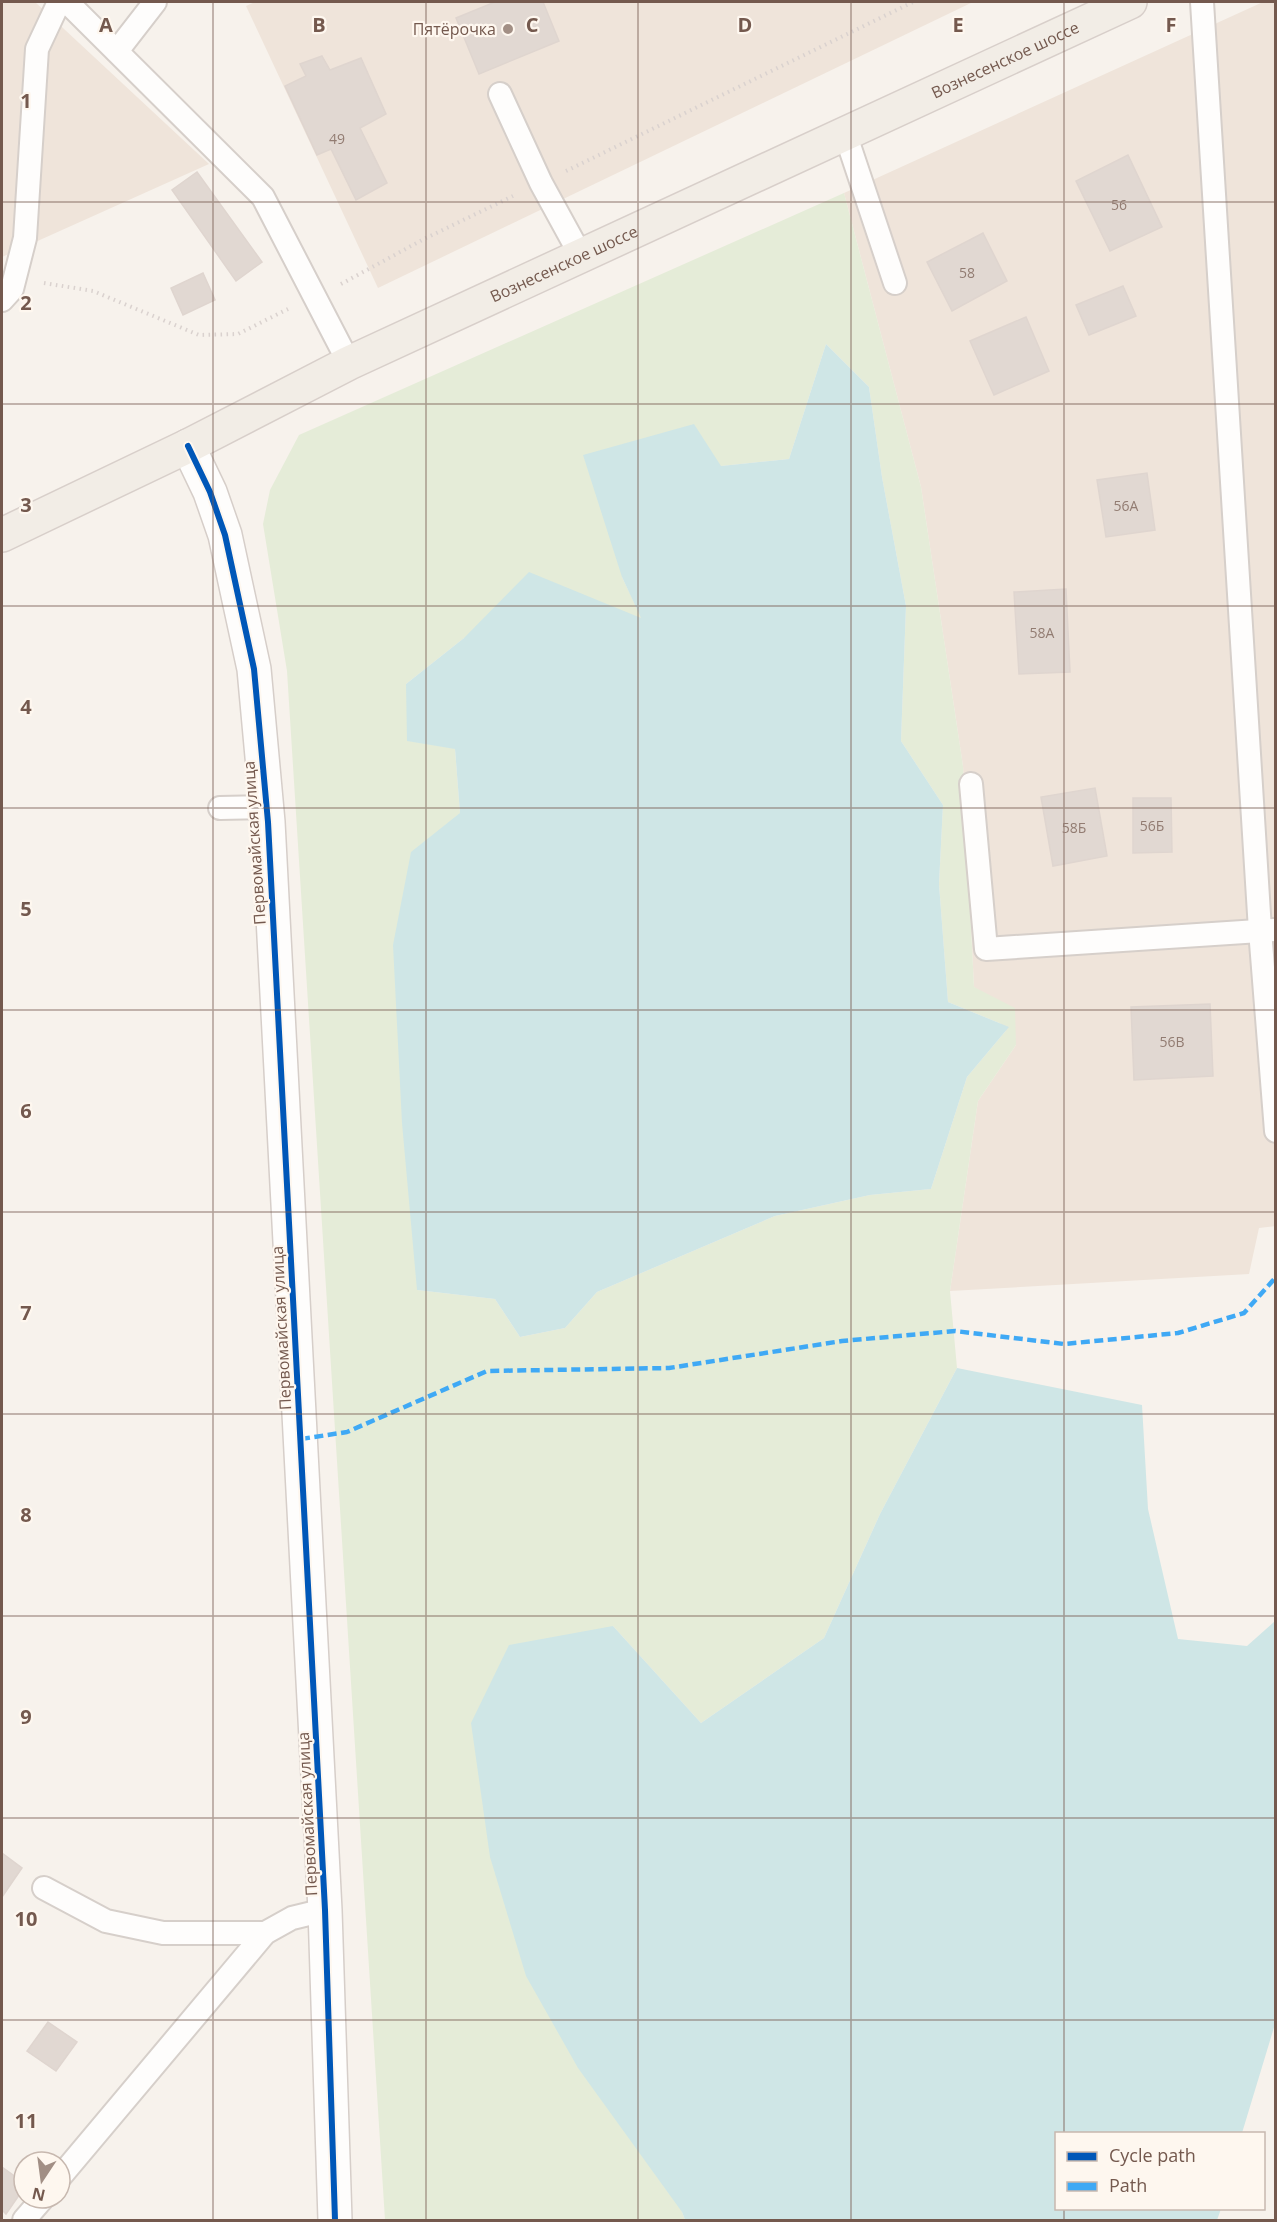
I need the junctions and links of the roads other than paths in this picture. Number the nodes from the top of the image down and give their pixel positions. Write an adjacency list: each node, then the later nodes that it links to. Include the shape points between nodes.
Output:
1 (59, 2): 11 (lane, via 37,49 25,238 12,289)
2 (67, 2): 6 (lane)
3 (155, 2): 6 (lane)
4 (1130, 2): 8 (main road, Вознесенское шоссе)
5 (1202, 2): 18 (lane)
6 (117, 51): 12 (lane, via 263,197)
7 (500, 94): 9 (lane, via 541,183)
8 (845, 133): 9 (main road, Вознесенское шоссе); 10 (lane)
9 (581, 256): 12 (main road, Вознесенское шоссе)
10 (895, 283)
11 (2, 300)
12 (349, 363): 13 (main road, Вознесенское шоссе)
13 (188, 446): 14 (main road, Вознесенское шоссе); 16 (street, Первомайская улица, via 225,535 254,669)
14 (2, 535)
15 (971, 784): 18 (lane, via 986,949)
16 (266, 807): 17 (lane); 21 (street, Первомайская улица)
17 (220, 808)
18 (1268, 930): 19 (lane)
19 (1275, 1131)
20 (44, 1888): 22 (lane, via 106,1921 163,1933)
21 (325, 1910): 22 (lane, via 292,1918); 24 (street, Первомайская улица)
22 (265, 1933): 23 (lane)
23 (72, 2163)
24 (334, 2220)

